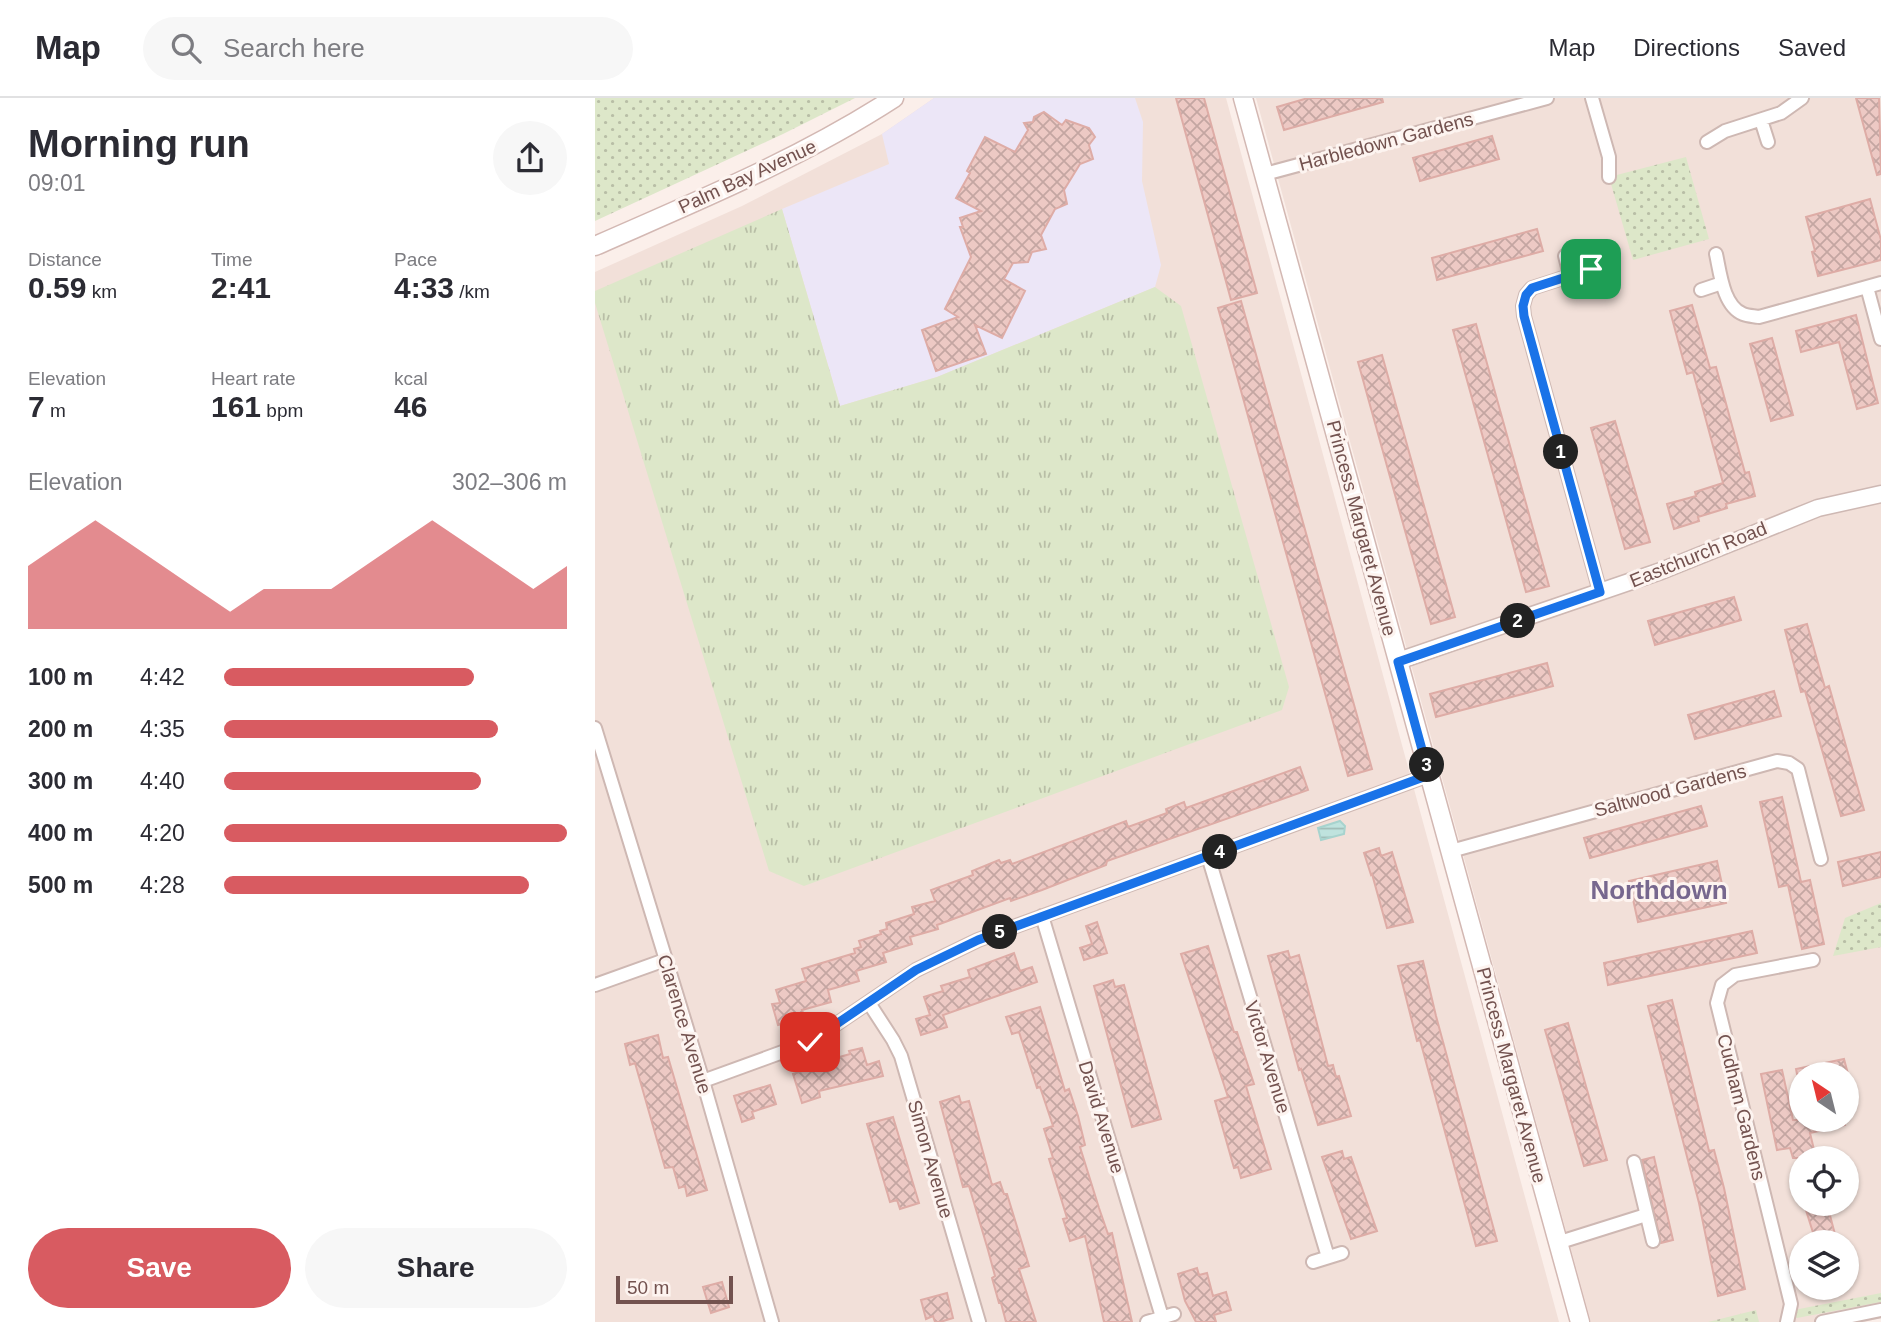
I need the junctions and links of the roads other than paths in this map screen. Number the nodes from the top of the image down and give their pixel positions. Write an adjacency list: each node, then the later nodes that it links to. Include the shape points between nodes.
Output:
1 (894, 98): 11 (main road, Palm Bay Avenue, via 779,163)
2 (1243, 98): 9 (main road, Princess Margaret Avenue)
3 (1547, 98): 9 (street, Harbledown Gardens)
4 (1592, 98): 10 (street, via 1609,157)
5 (1802, 98): 6 (street)
6 (1761, 120): 7 (street); 8 (street)
7 (1707, 142)
8 (1768, 142)
9 (1265, 174): 23 (main road, Princess Margaret Avenue)
10 (1609, 177)
11 (595, 246)
12 (1716, 254): 16 (street)
13 (1565, 256): 15 (street)
14 (1591, 269): 15 (street)
15 (1570, 275): 22 (street, via 1532,288 1523,306)
16 (1722, 283): 18 (street, via 1734,308 1759,317); 19 (street)
17 (1881, 283): 18 (street)
18 (1867, 287): 20 (street)
19 (1700, 290)
20 (1881, 339)
21 (1881, 494): 22 (street, Eastchurch Road, via 1807,512)
22 (1600, 592): 23 (street, Eastchurch Road)
23 (1398, 662): 25 (main road, Princess Margaret Avenue)
24 (595, 728): 30 (street, Clarence Avenue)
25 (1429, 775): 26 (main road, Princess Margaret Avenue); 27 (street)
26 (1451, 851): 28 (street, Saltwood Gardens, via 1777,761 1798,769); 38 (main road, Princess Margaret Avenue)
27 (1207, 856): 29 (street); 40 (street, Victor Avenue)
28 (1821, 859)
29 (1042, 916): 33 (street, via 950,952); 45 (street, David Avenue, via 1168,1315)
30 (665, 960): 32 (street); 34 (street, Clarence Avenue)
31 (1812, 960): 47 (street, Cudham Gardens, via 1735,975 1722,985 1717,1003 1791,1304)
32 (595, 985)
33 (869, 1003): 34 (street, via 810,1042); 44 (street, Simon Avenue, via 901,1056)
34 (703, 1081): 43 (street, Clarence Avenue)
35 (1634, 1162): 36 (street)
36 (1646, 1215): 37 (street); 38 (street)
37 (1653, 1241)
38 (1557, 1243): 46 (main road, Princess Margaret Avenue)
39 (1342, 1253): 40 (street)
40 (1328, 1257): 41 (street)
41 (1313, 1262)
42 (1881, 1310): 48 (street)
43 (772, 1322)
44 (979, 1322)
45 (1147, 1322)
46 (1580, 1322)
47 (1787, 1322)
48 (1822, 1322)

